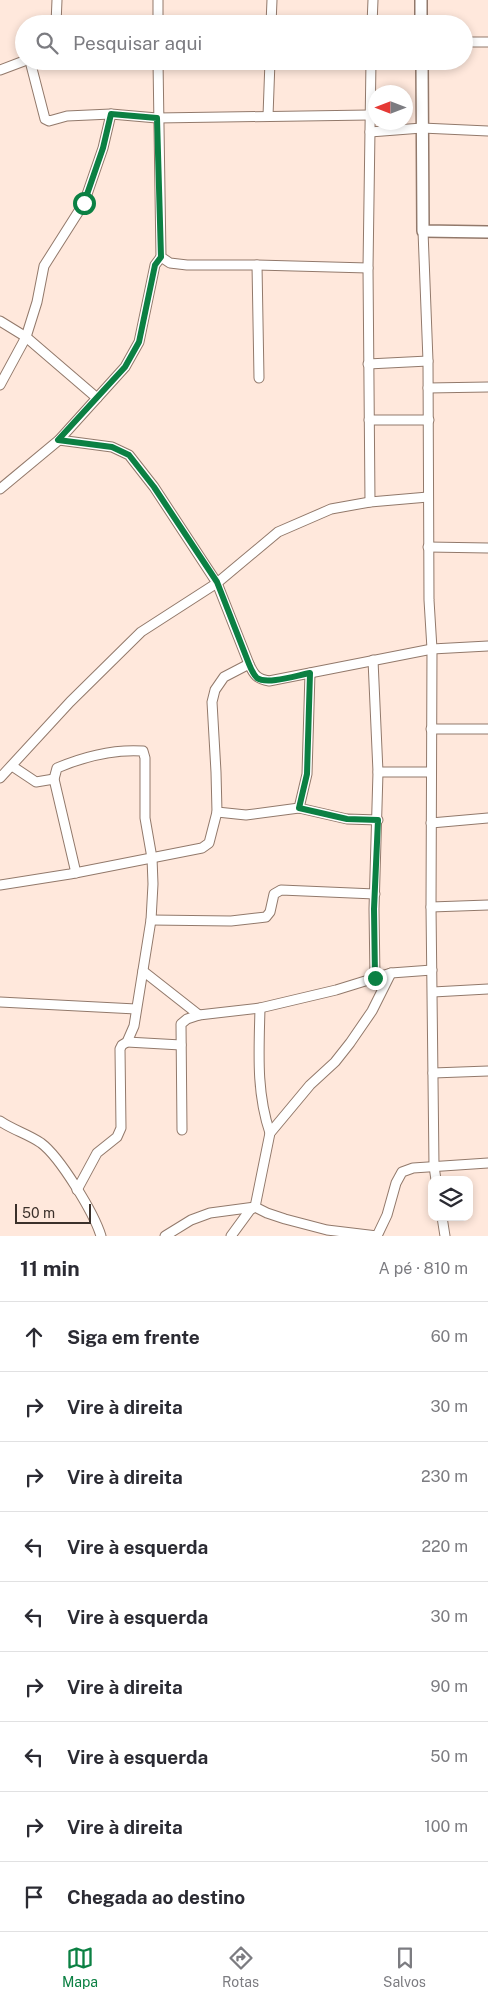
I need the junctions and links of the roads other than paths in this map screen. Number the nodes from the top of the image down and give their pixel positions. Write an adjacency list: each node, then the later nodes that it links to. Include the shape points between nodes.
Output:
1 (57, 0): 6 (street)
2 (158, 0): 7 (street)
3 (272, 0): 8 (street)
4 (373, 0): 9 (street)
5 (421, 0): 10 (street)
6 (56, 15)
7 (158, 15)
8 (271, 15)
9 (372, 15)
10 (422, 15)
11 (473, 42): 12 (street)
12 (488, 42)
13 (15, 64): 14 (street)
14 (0, 70)
15 (32, 70): 21 (street, via 45,119 49,122 67,116)
16 (158, 70): 24 (street)
17 (270, 70): 23 (street)
18 (371, 70): 20 (street)
19 (422, 70): 25 (street)
20 (370, 85)
21 (111, 114): 24 (street); 34 (street, via 84,203 44,266)
22 (368, 115): 23 (street)
23 (268, 116): 24 (street)
24 (157, 118): 30 (street)
25 (422, 128): 26 (street); 27 (street); 28 (street)
26 (488, 131)
27 (370, 132): 32 (street)
28 (423, 231): 29 (street); 35 (street)
29 (488, 232)
30 (161, 257): 31 (street, via 170,263 187,265); 41 (street, via 155,265 139,342 125,367)
31 (257, 264): 32 (street); 37 (street)
32 (368, 268): 36 (street)
33 (0, 321): 34 (street)
34 (26, 337): 38 (street); 41 (street)
35 (428, 361): 36 (street); 40 (street)
36 (368, 364): 42 (street)
37 (259, 378)
38 (0, 386)
39 (488, 387): 40 (street)
40 (428, 388): 43 (street)
41 (97, 398): 44 (street)
42 (369, 420): 43 (street); 47 (street)
43 (429, 420): 46 (street)
44 (58, 440): 45 (street); 50 (street, via 112,447 129,455)
45 (0, 489)
46 (428, 497): 47 (street); 48 (street)
47 (370, 502): 50 (street, via 332,508 278,532)
48 (428, 547): 49 (street); 52 (street)
49 (488, 548)
50 (217, 582): 54 (street); 58 (street, via 141,632 70,702)
51 (488, 646): 52 (street)
52 (432, 649): 53 (street); 56 (street)
53 (373, 660): 55 (street); 59 (street)
54 (249, 664): 55 (street, via 253,673 264,680); 64 (street, via 224,677 212,702)
55 (310, 673): 63 (street, via 307,774)
56 (432, 729): 57 (street); 60 (street)
57 (488, 729)
58 (12, 766): 61 (street); 62 (street, via 36,782)
59 (378, 772): 60 (street); 66 (street)
60 (431, 772): 67 (street)
61 (0, 778)
62 (54, 780): 68 (street, via 57,768 67,764 104,754 142,751 145,758 144,818); 69 (street)
63 (299, 808): 64 (street, via 246,814); 66 (street, via 347,819)
64 (217, 812): 68 (street, via 209,843 202,848)
65 (488, 818): 67 (street)
66 (378, 820): 71 (street)
67 (431, 823): 73 (street)
68 (152, 858): 69 (street); 74 (street)
69 (76, 873): 70 (street)
70 (0, 885)
71 (374, 894): 74 (street, via 281,890 274,894 266,918 231,922); 78 (street)
72 (488, 905): 73 (street)
73 (431, 907): 75 (street)
74 (151, 920): 76 (street)
75 (432, 970): 77 (street); 80 (street)
76 (143, 971): 83 (street); 84 (street)
77 (391, 973): 78 (street); 91 (street, via 372,1011 350,1043)
78 (375, 978): 82 (street)
79 (488, 989): 80 (street)
80 (433, 992): 88 (street)
81 (0, 1002): 83 (street)
82 (260, 1008): 84 (street); 91 (street, via 259,1084)
83 (136, 1009): 85 (street, via 134,1026)
84 (200, 1015): 86 (street, via 181,1024)
85 (127, 1042): 86 (street); 95 (street, via 120,1049 122,1128 117,1137 97,1153)
86 (181, 1045): 90 (street)
87 (488, 1071): 88 (street)
88 (434, 1073): 93 (street)
89 (0, 1121): 95 (street, via 42,1144)
90 (182, 1130)
91 (270, 1133): 96 (street)
92 (488, 1163): 93 (street)
93 (434, 1166): 94 (street); 101 (street, via 402,1172)
94 (435, 1176)
95 (77, 1190): 98 (street)
96 (254, 1207): 99 (street, via 210,1213); 100 (street); 101 (street, via 327,1230)
97 (443, 1221): 102 (street)
98 (101, 1236)
99 (165, 1236)
100 (230, 1236)
101 (377, 1236)
102 (445, 1236)

